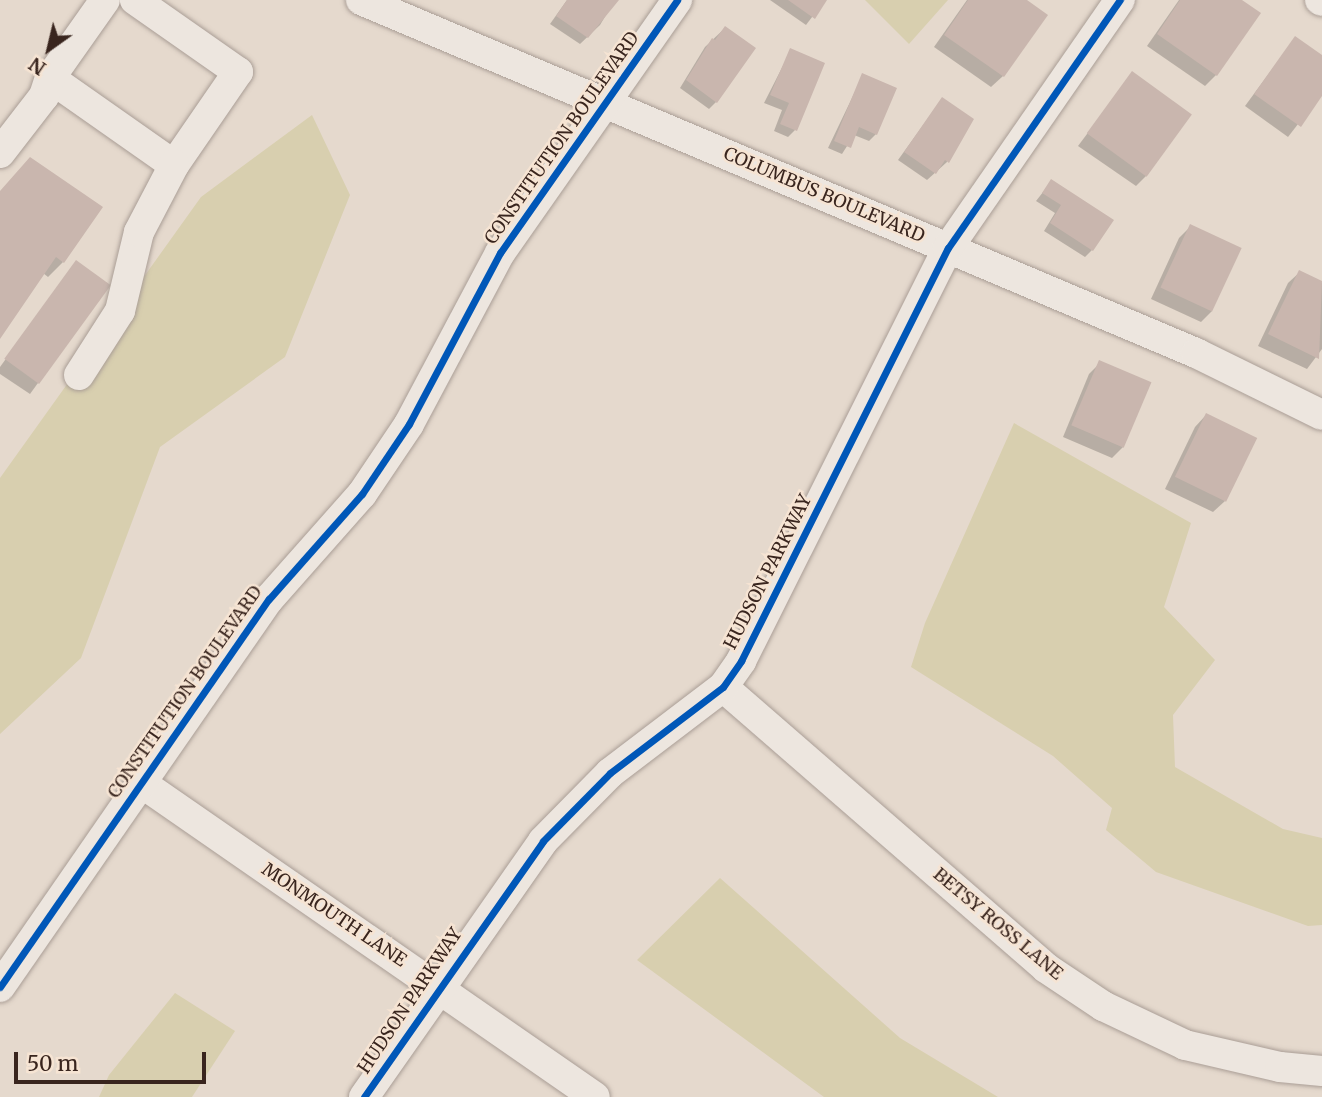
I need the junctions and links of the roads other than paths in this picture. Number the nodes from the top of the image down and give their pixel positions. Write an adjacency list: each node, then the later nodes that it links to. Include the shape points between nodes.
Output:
1 (105, 0): 6 (street)
2 (135, 0): 9 (street, via 238,72)
3 (362, 0): 7 (street, COLUMBUS BOULEVARD)
4 (677, 0): 7 (street, CONSTITUTION BOULEVARD)
5 (1120, 0): 10 (street, HUDSON PARKWAY)
6 (50, 78): 8 (street, via 44,96); 9 (street)
7 (607, 103): 10 (street, COLUMBUS BOULEVARD); 14 (street, CONSTITUTION BOULEVARD, via 500,253 409,424 362,494 269,599)
8 (0, 153)
9 (174, 165): 11 (street, via 139,232 120,311)
10 (948, 248): 12 (street, COLUMBUS BOULEVARD, via 1196,353); 13 (street, HUDSON PARKWAY, via 786,574)
11 (79, 375)
12 (1322, 415)
13 (723, 687): 16 (street, HUDSON PARKWAY, via 610,774 543,841); 17 (street, BETSY ROSS LANE, via 1046,968 1103,1006 1185,1045 1280,1067)
14 (140, 782): 15 (street, CONSTITUTION BOULEVARD); 16 (street, MONMOUTH LANE)
15 (0, 986)
16 (439, 987): 18 (street, HUDSON PARKWAY); 19 (street, MONMOUTH LANE)
17 (1322, 1071)
18 (364, 1097)
19 (595, 1097)

